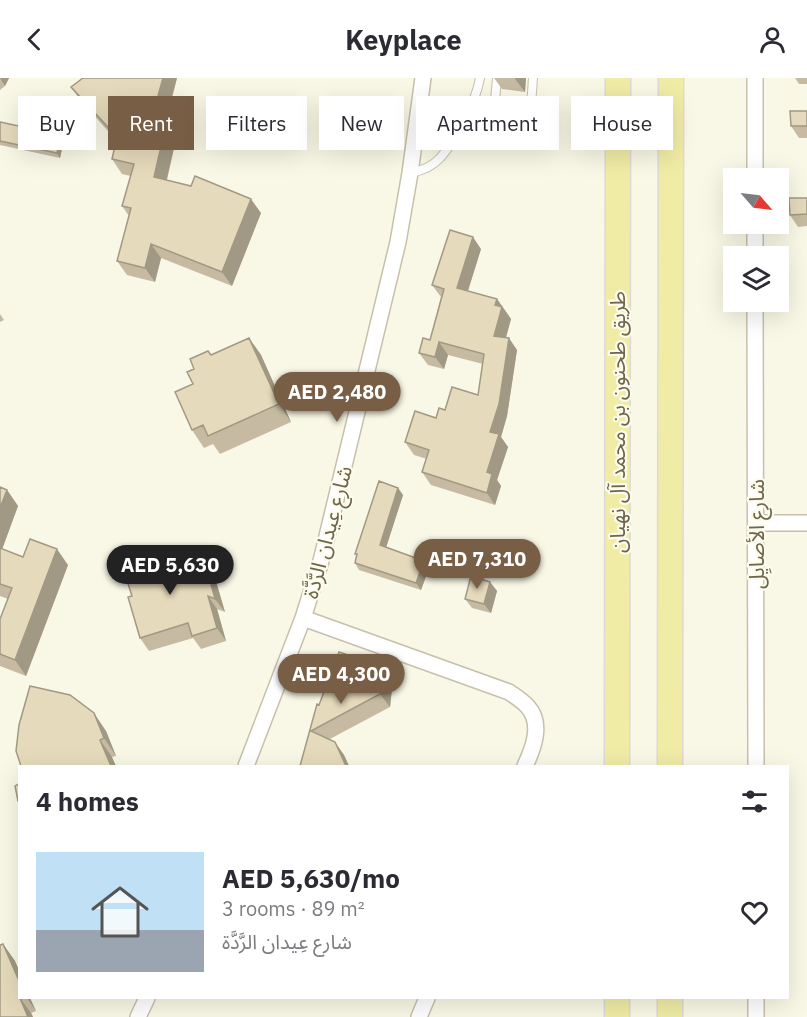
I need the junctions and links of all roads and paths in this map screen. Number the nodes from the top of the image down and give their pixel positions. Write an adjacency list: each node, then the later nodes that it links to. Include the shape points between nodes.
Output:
1 (423, 78): 13 (street, شارع عِيدان الرَّدَّة)
2 (480, 78): 8 (lane)
3 (497, 78): 9 (lane)
4 (533, 78): 10 (lane)
5 (618, 78): 20 (main road, طريق طحنون بن محمد آل نهيان)
6 (671, 78): 21 (main road)
7 (755, 78): 12 (street)
8 (474, 96)
9 (495, 96)
10 (531, 96)
11 (445, 150): 13 (lane, via 426,168)
12 (755, 168)
13 (410, 173): 17 (street, شارع عِيدان الرَّدَّة, via 398,242 321,561)
14 (755, 312): 16 (street, شارع الأصايِل)
15 (807, 523): 16 (street)
16 (756, 524): 22 (street, شارع الأصايِل)
17 (303, 618): 18 (street, شارع عِيدان الرَّدَّة); 19 (street, via 509,692 530,708 534,719 535,741)
18 (246, 765)
19 (525, 765)
20 (617, 765)
21 (670, 765)
22 (756, 765)
23 (147, 999): 28 (street)
24 (427, 999): 29 (street)
25 (617, 999): 30 (main road)
26 (670, 999): 31 (main road)
27 (756, 999): 32 (street)
28 (138, 1017)
29 (419, 1017)
30 (616, 1017)
31 (670, 1017)
32 (756, 1017)

